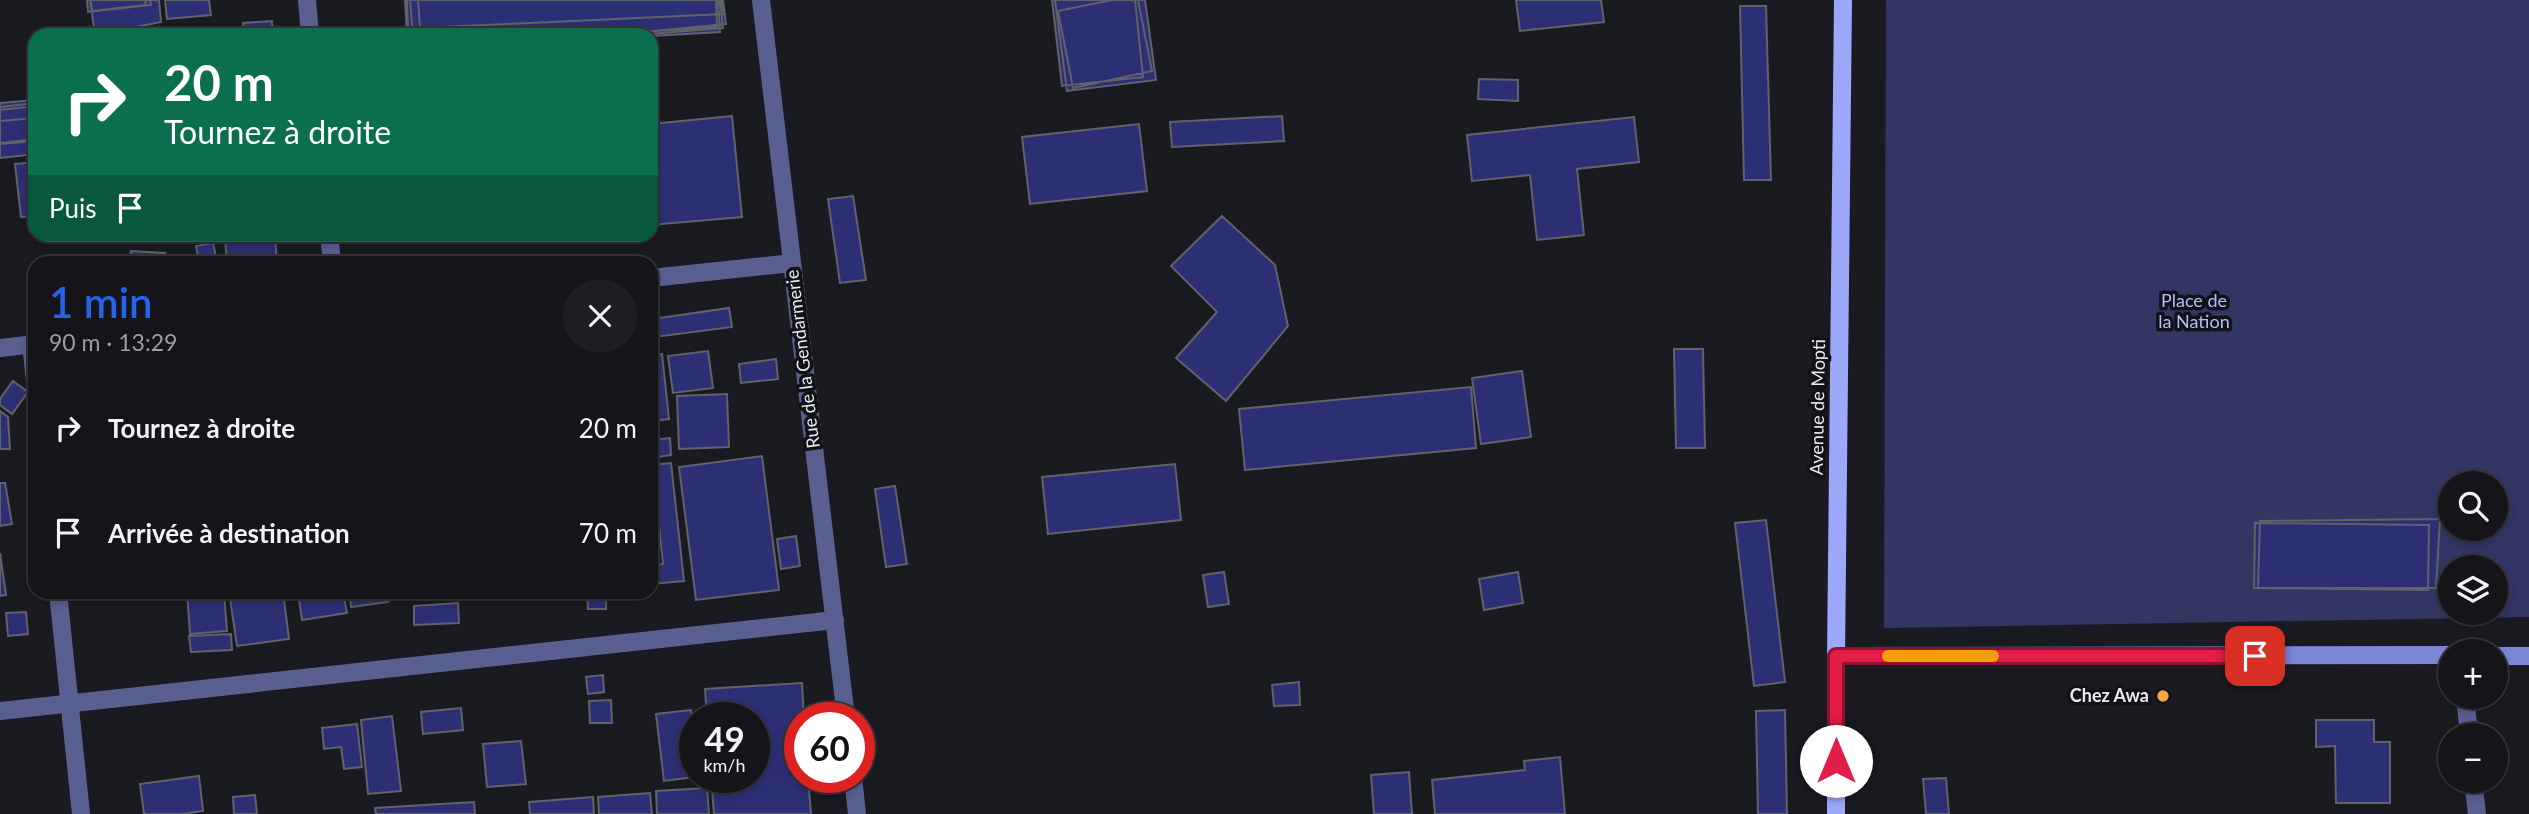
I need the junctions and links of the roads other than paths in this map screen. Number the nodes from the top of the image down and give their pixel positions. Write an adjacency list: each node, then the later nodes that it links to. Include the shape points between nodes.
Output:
1 (307, 0): 4 (street)
2 (761, 0): 5 (street, Rue de la Gendarmerie)
3 (1843, 0): 11 (main road, Avenue de Mopti)
4 (309, 28)
5 (792, 263): 6 (street); 10 (street, Rue de la Gendarmerie)
6 (658, 277)
7 (28, 345): 8 (street)
8 (0, 348)
9 (59, 599): 16 (street)
10 (835, 620): 15 (street, Rue de la Gendarmerie); 16 (street)
11 (1836, 656): 12 (main road); 22 (main road, Avenue de Mopti)
12 (2438, 656)
13 (2508, 656): 14 (main road)
14 (2529, 656)
15 (844, 702)
16 (70, 704): 17 (street); 20 (street)
17 (0, 711)
18 (855, 793): 21 (street)
19 (2475, 793): 23 (street)
20 (81, 814)
21 (857, 814)
22 (1836, 814)
23 (2477, 814)

